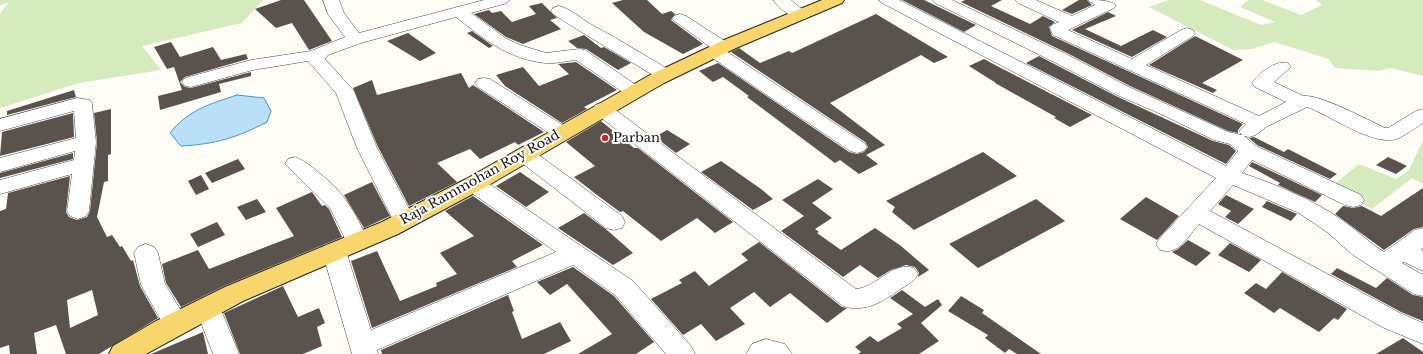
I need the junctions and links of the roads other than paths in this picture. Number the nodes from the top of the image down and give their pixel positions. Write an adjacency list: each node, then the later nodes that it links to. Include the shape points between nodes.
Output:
1 (332, 0): 15 (street, via 336,14)
2 (502, 0): 9 (street)
3 (781, 0): 11 (street)
4 (836, 0): 11 (main road, Raja Rammohan Roy Road)
5 (887, 0): 37 (street)
6 (940, 0): 31 (street, via 1122,91)
7 (1024, 0): 13 (street)
8 (1096, 0): 13 (street, via 1108,5)
9 (458, 11): 15 (street); 23 (street, via 505,46 546,58 579,54)
10 (559, 11): 20 (street)
11 (801, 14): 16 (main road, Raja Rammohan Roy Road)
12 (680, 20): 16 (street)
13 (1071, 21): 18 (street, via 1058,28 1058,32)
14 (1187, 33): 18 (street)
15 (355, 39): 17 (street)
16 (718, 49): 20 (main road, Raja Rammohan Roy Road); 32 (street)
17 (316, 55): 21 (street, via 251,65); 43 (street, via 316,60 344,91 367,148)
18 (1133, 66): 28 (street)
19 (1282, 68): 24 (street, via 1261,83)
20 (665, 75): 23 (main road, Raja Rammohan Roy Road)
21 (191, 82)
22 (484, 83): 29 (street)
23 (633, 91): 25 (main road, Raja Rammohan Roy Road)
24 (1301, 102): 26 (street, via 1317,104 1382,134 1392,134); 28 (street)
25 (602, 109): 29 (main road, Raja Rammohan Roy Road); 53 (street, via 852,299 870,297)
26 (1423, 115)
27 (1, 119): 30 (street, via 83,104)
28 (1259, 123): 31 (street)
29 (562, 133): 33 (main road, Raja Rammohan Roy Road)
30 (86, 142): 34 (street); 36 (street)
31 (1243, 145): 37 (street); 40 (street)
32 (857, 147)
33 (525, 155): 38 (main road, Raja Rammohan Roy Road); 44 (street)
34 (84, 164): 39 (street); 41 (street)
35 (295, 164): 46 (street, via 321,184 334,198 344,211)
36 (0, 165)
37 (1229, 176): 42 (street); 51 (street, via 1307,208 1335,226 1361,249)
38 (474, 184): 43 (main road, Raja Rammohan Roy Road); 50 (street)
39 (0, 187)
40 (1353, 200)
41 (78, 211)
42 (1196, 213): 47 (street); 57 (street, via 1391,320)
43 (404, 220): 46 (main road, Raja Rammohan Roy Road)
44 (614, 222)
45 (1423, 236): 51 (street)
46 (357, 241): 48 (main road, Raja Rammohan Roy Road)
47 (1168, 244)
48 (334, 251): 55 (main road, Raja Rammohan Roy Road); 58 (street)
49 (146, 253): 56 (street, via 153,285)
50 (575, 254): 58 (street); 61 (street, via 624,288)
51 (1394, 256): 52 (street); 54 (street)
52 (1423, 262)
53 (906, 274)
54 (1423, 287)
55 (208, 307): 56 (main road, Raja Rammohan Roy Road); 60 (street)
56 (176, 324): 59 (main road, Raja Rammohan Roy Road)
57 (1423, 334)
58 (363, 349)
59 (123, 354)
60 (226, 354)
61 (682, 354)
62 (759, 354): 63 (street, via 765,349 771,349)
63 (779, 354)

